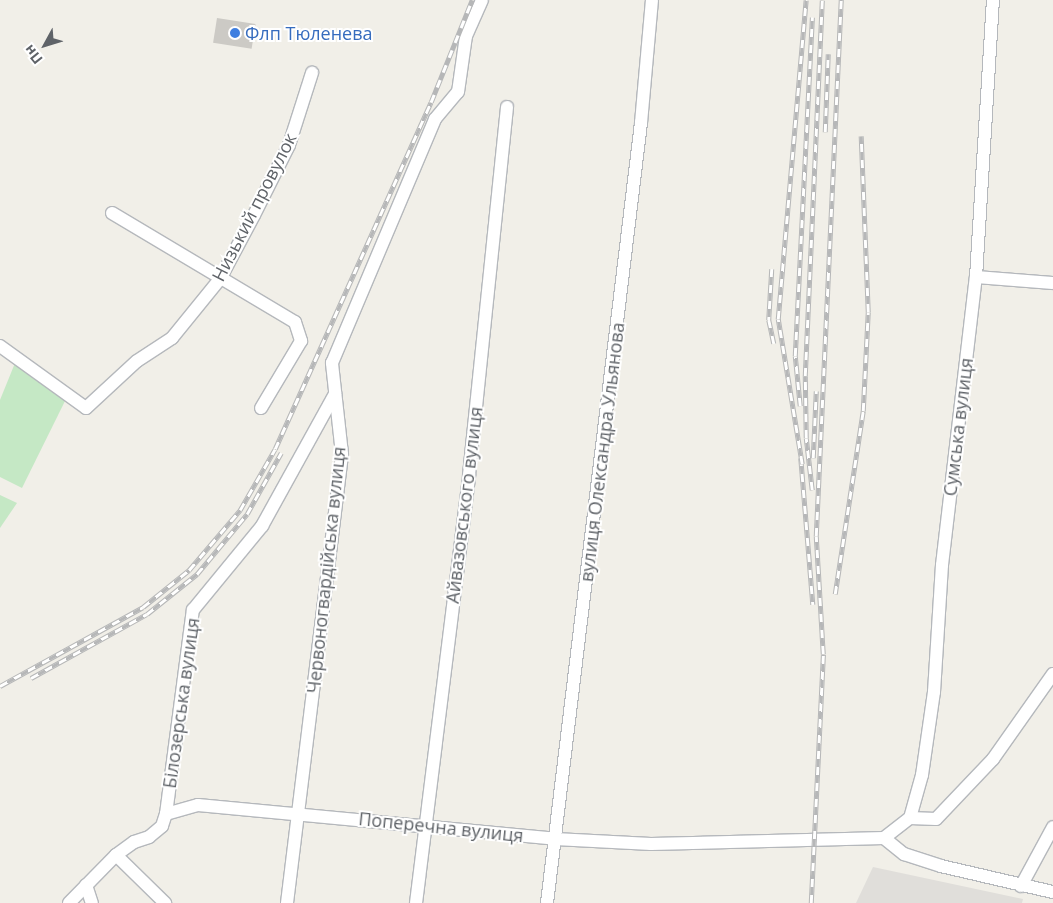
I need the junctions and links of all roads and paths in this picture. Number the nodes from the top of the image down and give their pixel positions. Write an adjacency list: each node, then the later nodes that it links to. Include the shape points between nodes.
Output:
1 (482, 0): 11 (street, Червоногвардійська вулиця, via 466,36 458,92 435,120 332,363)
2 (652, 0): 20 (street, вулиця Олександра Ульянова, via 639,143)
3 (993, 0): 7 (street, Сумська вулиця)
4 (312, 74): 8 (street, Низький провулок, via 289,145)
5 (507, 107): 17 (street, Айвазовського вулиця, via 469,475)
6 (112, 213): 8 (street)
7 (976, 277): 9 (street); 16 (street, Сумська вулиця, via 942,565 934,692 922,775)
8 (220, 278): 10 (street, Низький провулок, via 172,338 137,361 86,408); 12 (street, via 294,322 301,341)
9 (1053, 283)
10 (0, 346)
11 (335, 394): 14 (street, Червоногвардійська вулиця, via 342,454); 15 (street, Білозерська вулиця, via 262,526 193,610)
12 (261, 408)
13 (1053, 674): 16 (street, via 993,759 936,819)
14 (296, 812): 15 (street, Поперечна вулиця, via 198,805); 17 (street, Поперечна вулиця); 28 (street, Червоногвардійська вулиця)
15 (166, 814): 21 (street, via 162,826 149,837 134,842)
16 (910, 818): 19 (street)
17 (425, 825): 20 (street, Поперечна вулиця); 29 (street, Айвазовського вулиця)
18 (1053, 827): 23 (street)
19 (884, 838): 20 (street, Поперечна вулиця, via 651,844); 23 (street, via 904,854)
20 (555, 839): 30 (street, вулиця Олександра Ульянова)
21 (116, 855): 22 (street); 27 (street)
22 (86, 885): 25 (street); 26 (street)
23 (1021, 886): 24 (street)
24 (1053, 892)
25 (69, 903)
26 (92, 903)
27 (165, 903)
28 (287, 903)
29 (416, 903)
30 (547, 903)

